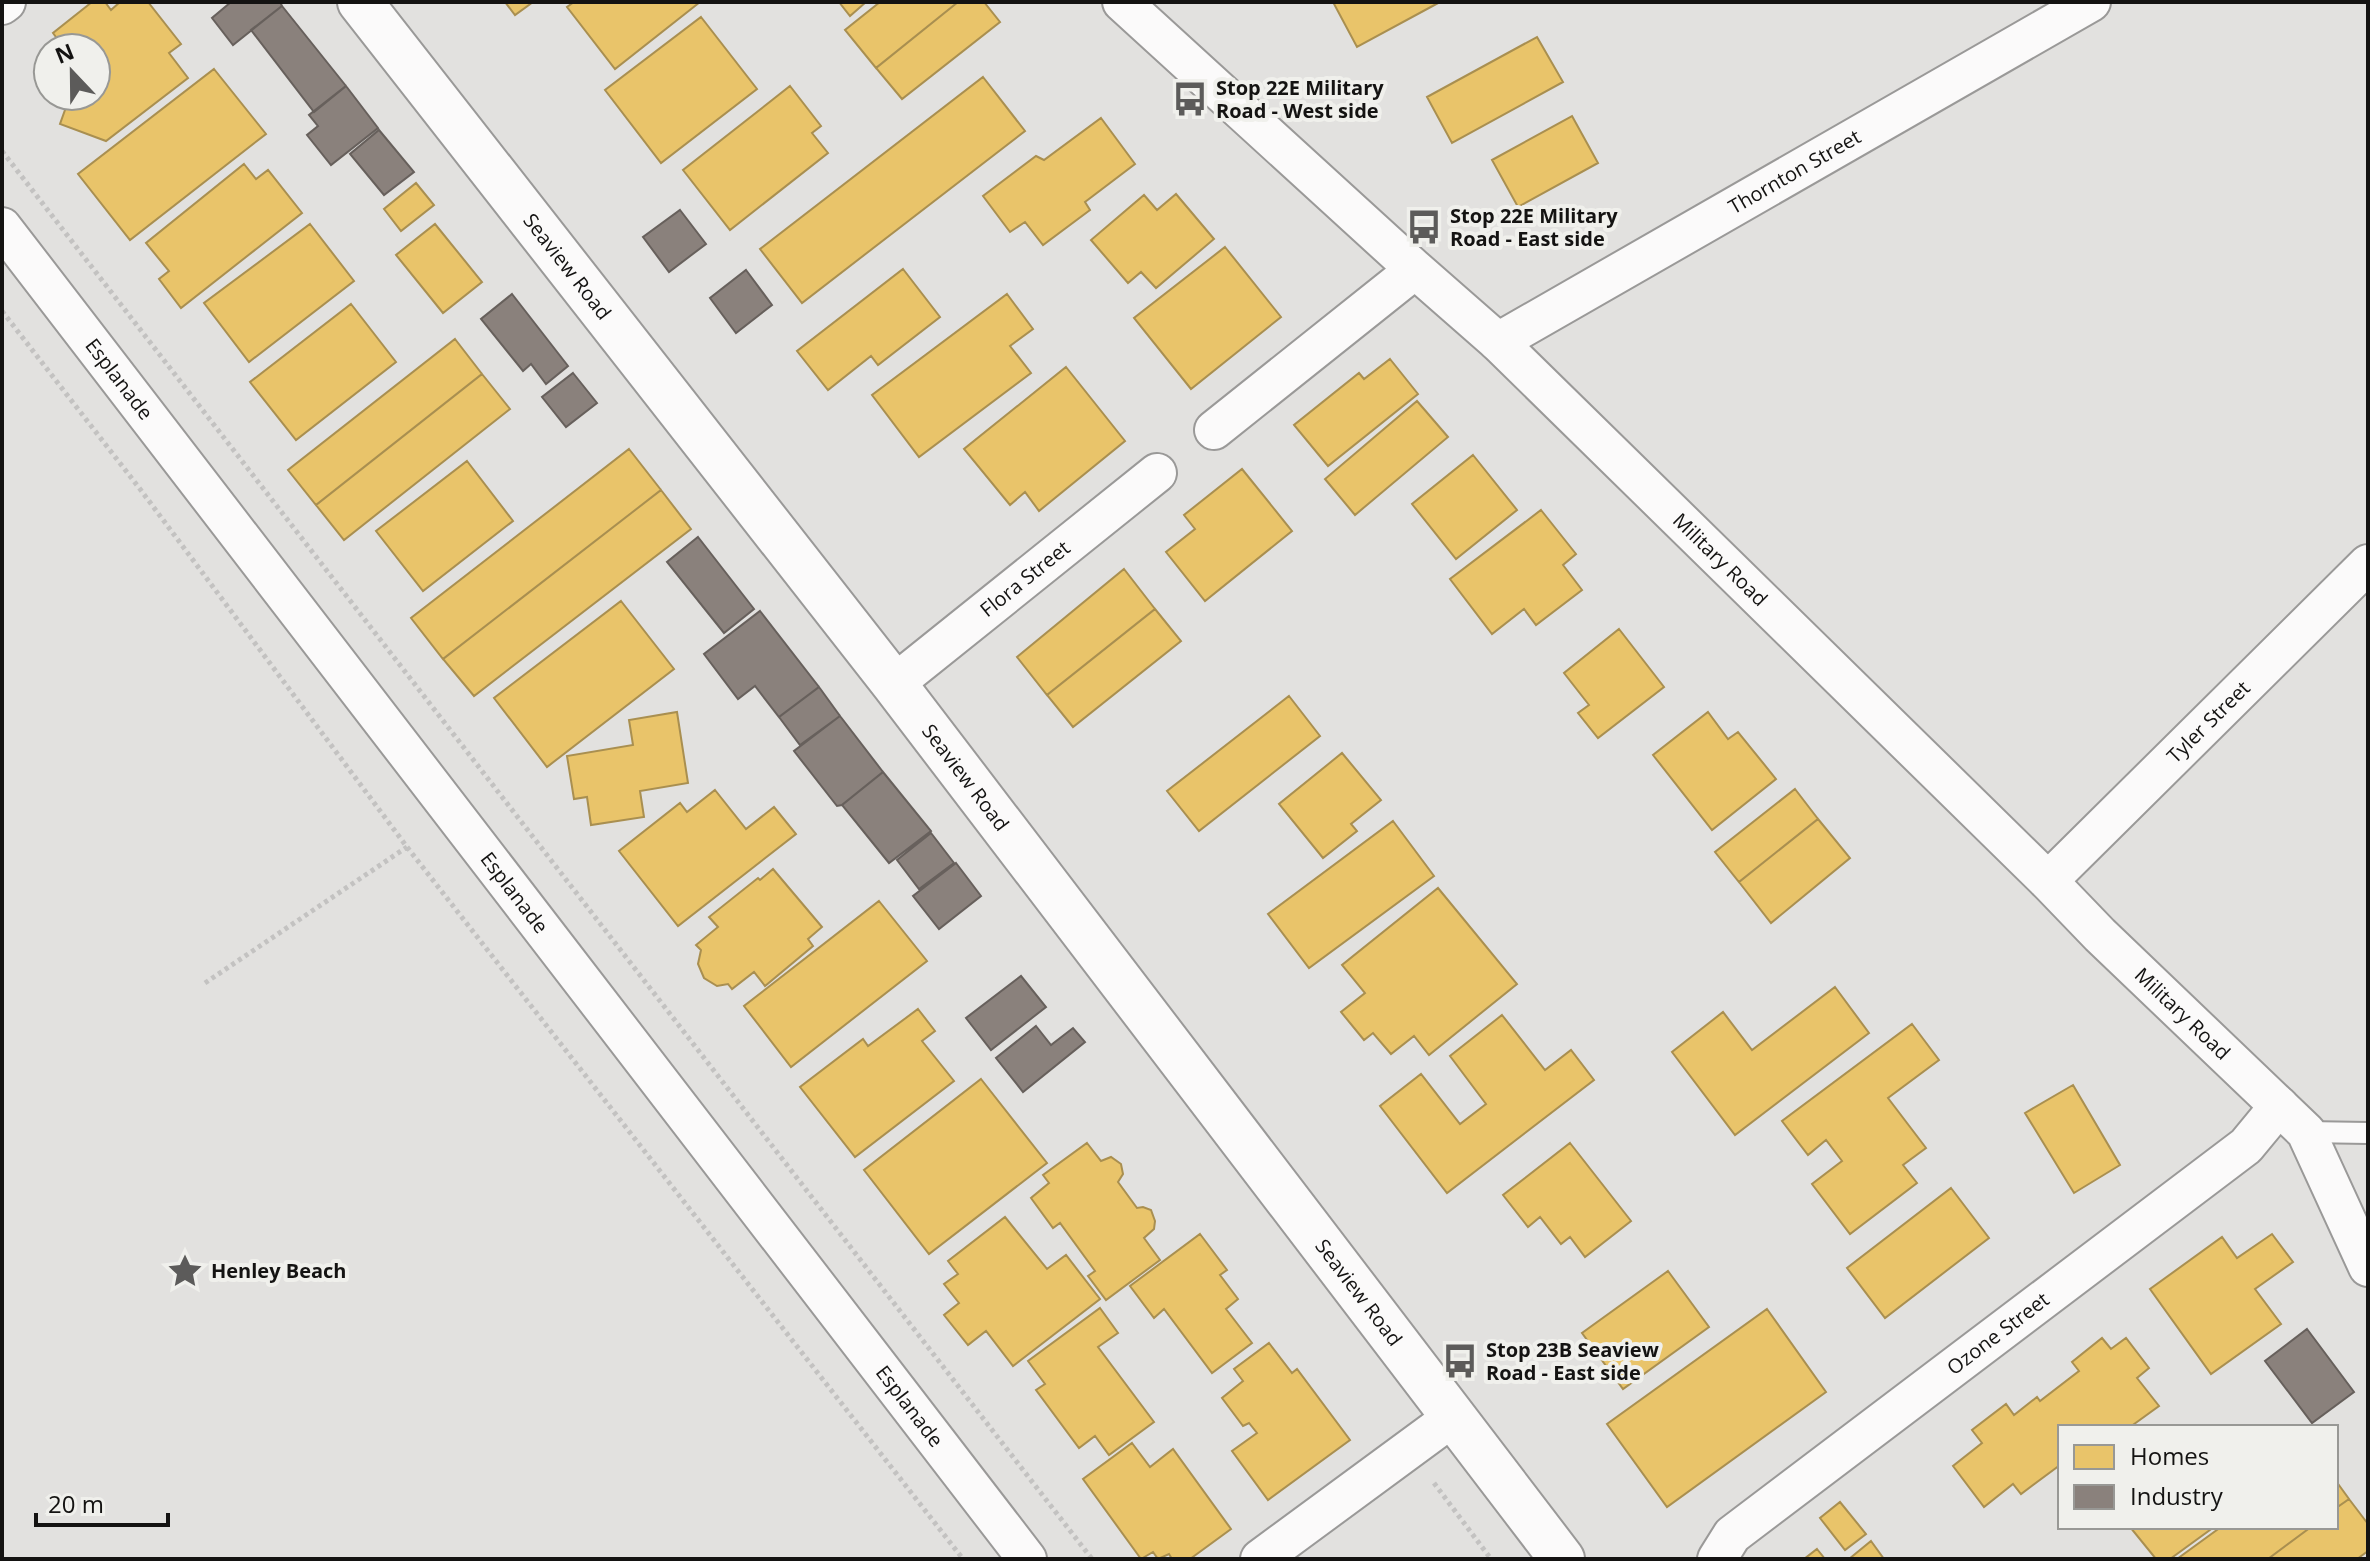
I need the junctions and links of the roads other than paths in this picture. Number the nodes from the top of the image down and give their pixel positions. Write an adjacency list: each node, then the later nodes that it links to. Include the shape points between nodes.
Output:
1 (360, 2): 10 (main road, Seaview Road)
2 (1122, 2): 5 (street, Military Road)
3 (2091, 2): 6 (street, Thornton Street)
4 (2, 227): 17 (street, Esplanade)
5 (1409, 264): 6 (street, Military Road); 7 (street, via 1412,272)
6 (1498, 342): 11 (street, Military Road)
7 (1214, 430)
8 (1157, 473): 10 (street, Flora Street)
9 (2368, 564): 11 (street, Tyler Street)
10 (894, 684): 15 (main road, Seaview Road)
11 (2048, 881): 12 (street, Military Road)
12 (2293, 1119): 13 (lane); 14 (street, Military Road); 16 (street, Ozone Street, via 2246,1146)
13 (2368, 1133)
14 (2368, 1267)
15 (1453, 1417): 18 (street); 19 (main road, Seaview Road)
16 (1725, 1547)
17 (1027, 1559)
18 (1260, 1559)
19 (1562, 1559)

